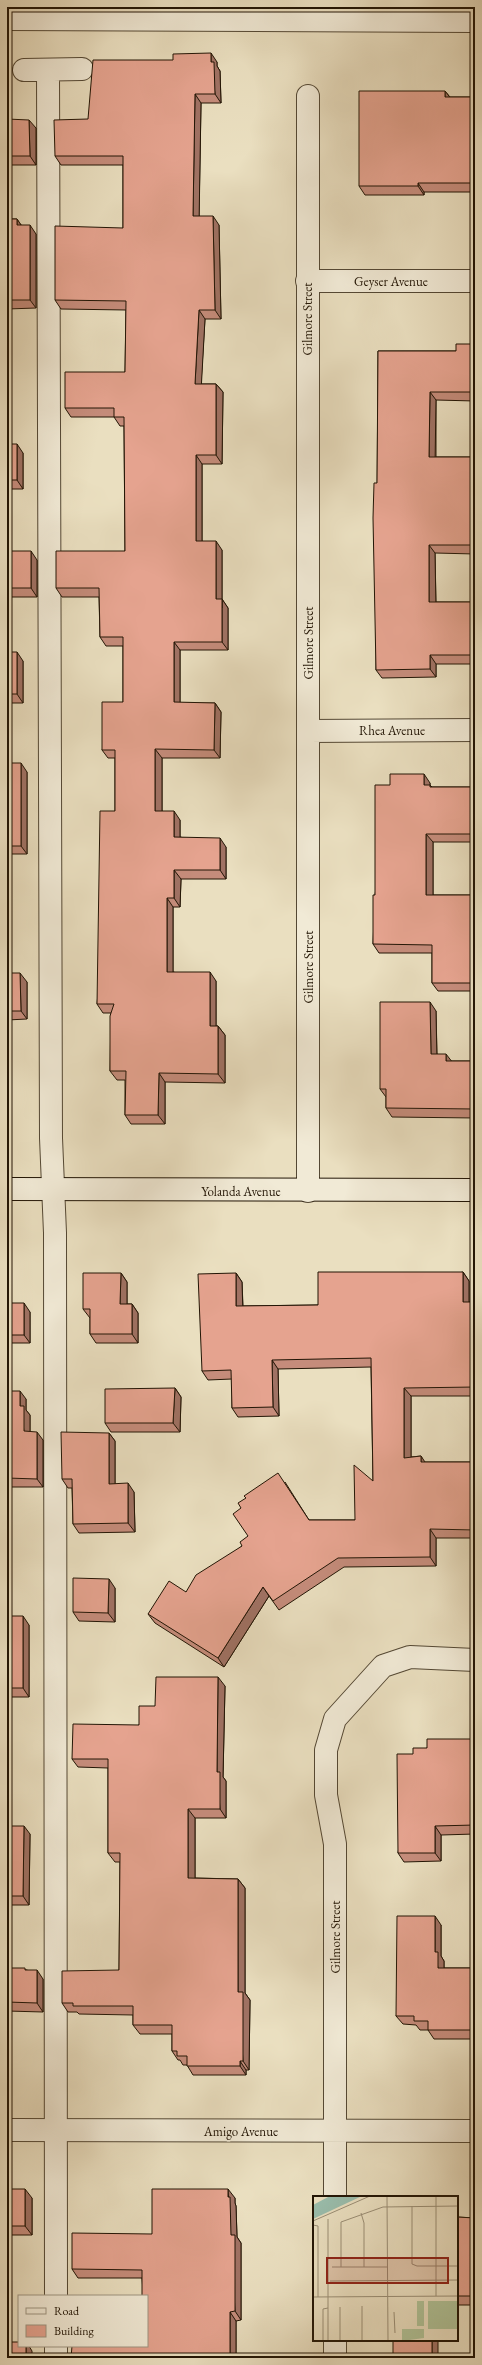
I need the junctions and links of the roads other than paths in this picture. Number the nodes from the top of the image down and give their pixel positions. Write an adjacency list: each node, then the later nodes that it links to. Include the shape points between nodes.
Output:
1 (7, 19): 2 (street)
2 (475, 21)
3 (82, 69): 5 (street)
4 (24, 70): 5 (street)
5 (48, 70): 12 (street)
6 (308, 96): 7 (street, Gilmore Street)
7 (307, 281): 8 (street, Geyser Avenue); 10 (street, Gilmore Street)
8 (475, 281)
9 (475, 730): 10 (street, Rhea Avenue)
10 (308, 731): 14 (street, Gilmore Street)
11 (7, 1189): 12 (street, Yolanda Avenue)
12 (53, 1189): 14 (street, Yolanda Avenue); 17 (street)
13 (475, 1190): 14 (street, Yolanda Avenue)
14 (308, 1191)
15 (475, 1660): 18 (street, Gilmore Street, via 410,1657 383,1666 334,1719 326,1750 326,1795 334,1844)
16 (7, 2130): 17 (street, Amigo Avenue)
17 (55, 2130): 18 (street, Amigo Avenue); 21 (street)
18 (334, 2131): 19 (street, Amigo Avenue); 20 (street, Gilmore Street)
19 (475, 2131)
20 (334, 2196)
21 (56, 2295)
22 (335, 2341): 25 (street)
23 (56, 2347): 24 (street)
24 (56, 2358)
25 (335, 2358)

